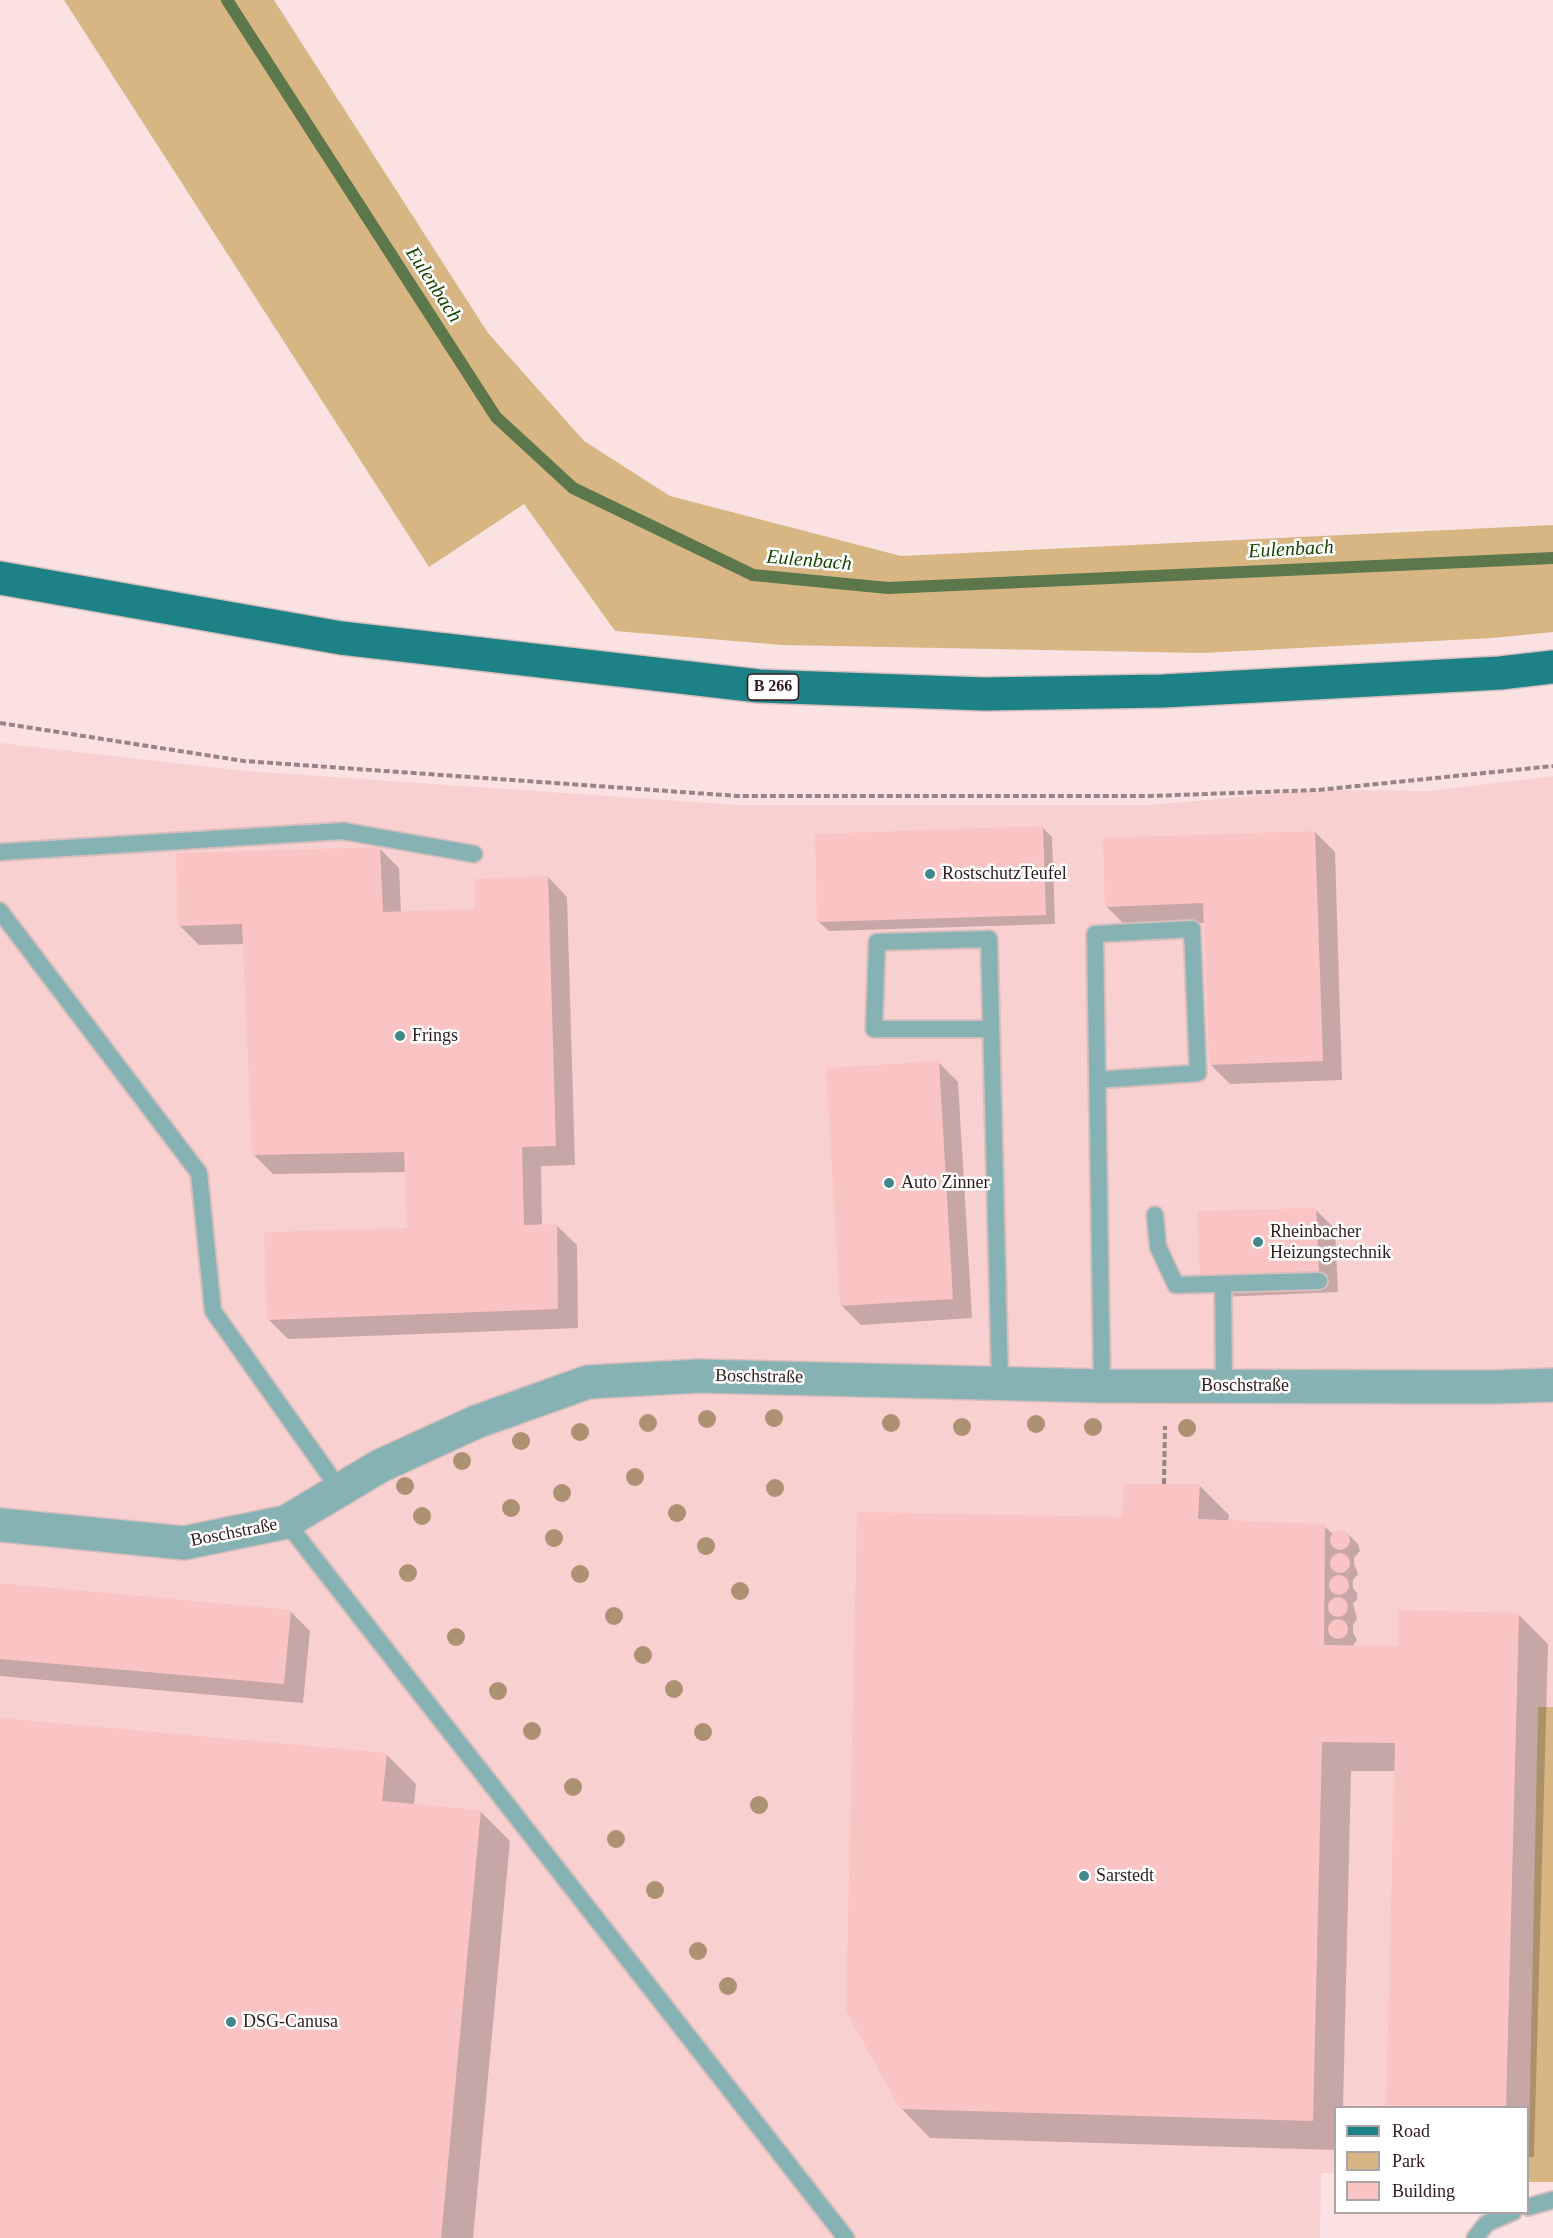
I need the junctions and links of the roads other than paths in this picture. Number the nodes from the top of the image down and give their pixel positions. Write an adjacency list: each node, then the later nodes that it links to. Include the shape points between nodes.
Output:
1 (0, 578): 2 (main road, B 266, via 341,638 759,686 984,694 1163,691)
2 (1553, 667)
3 (0, 852): 4 (lane, via 343,831)
4 (474, 854)
5 (0, 911): 15 (lane, via 199,1173 213,1311)
6 (991, 1029): 6 (lane, via 989,939 877,942 874,1029); 11 (lane)
7 (1096, 1080): 7 (lane, via 1095,934 1192,929 1198,1073); 13 (lane)
8 (1155, 1215): 10 (lane, via 1158,1247 1176,1285)
9 (1319, 1281): 10 (lane)
10 (1223, 1284): 14 (lane)
11 (1000, 1383): 13 (street, Boschstraße); 15 (street, Boschstraße, via 699,1376 588,1382 476,1422 380,1466)
12 (1553, 1385): 14 (street, Boschstraße)
13 (1102, 1386): 14 (street, Boschstraße)
14 (1224, 1386)
15 (340, 1490): 16 (street, Boschstraße)
16 (286, 1522): 17 (street, Boschstraße, via 184,1543); 21 (lane)
17 (0, 1525)
18 (1553, 2200): 19 (lane)
19 (1529, 2206)
20 (1508, 2214): 22 (lane, via 1487,2223)
21 (846, 2238)
22 (1475, 2238)

